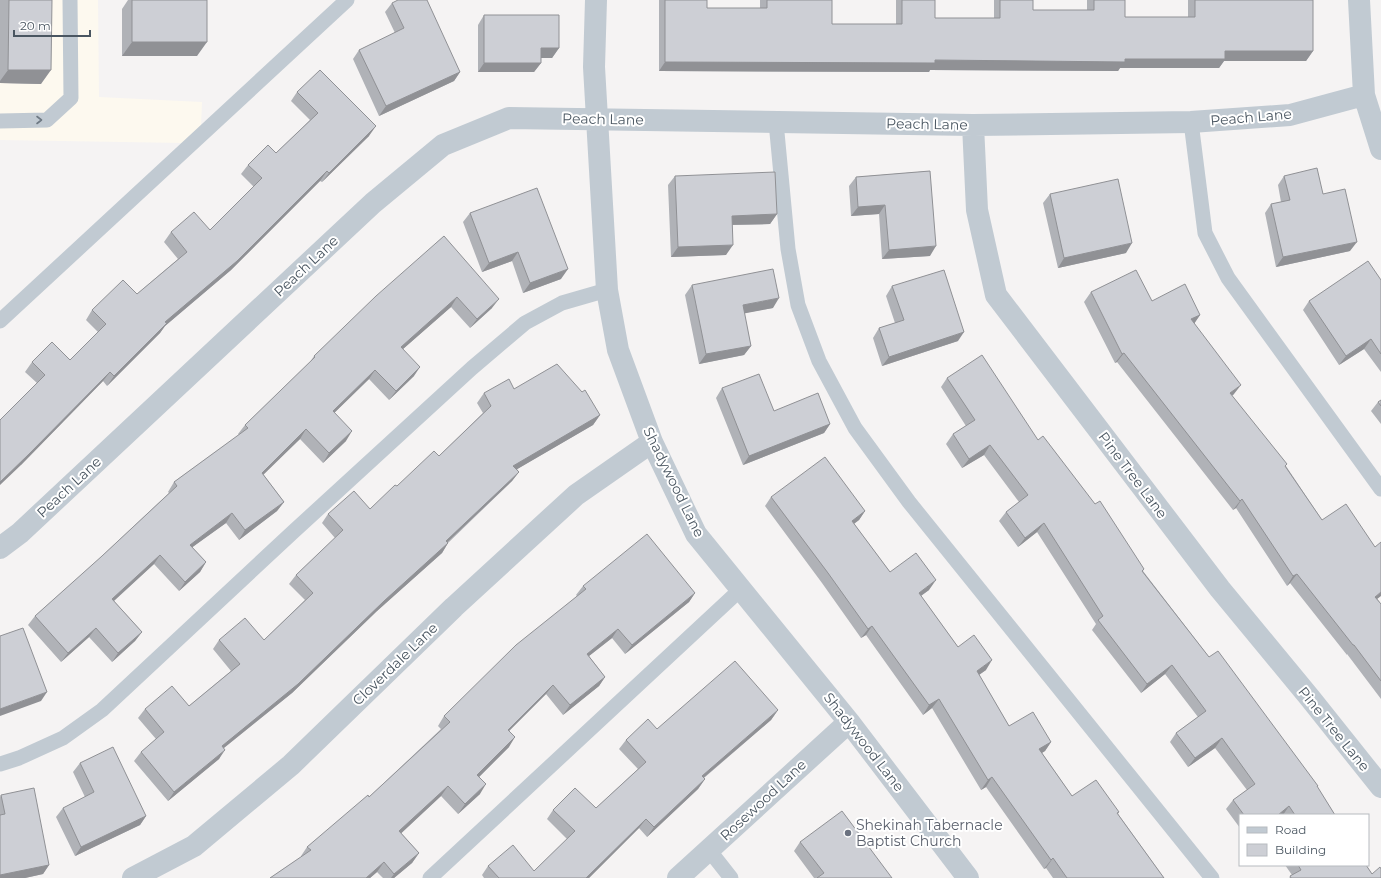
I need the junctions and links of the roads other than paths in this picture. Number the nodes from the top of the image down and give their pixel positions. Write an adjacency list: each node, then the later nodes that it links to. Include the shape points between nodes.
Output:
1 (70, 0): 7 (lane, one-way to 1, via 47,120 70,98)
2 (347, 0): 13 (lane)
3 (596, 0): 6 (street, Shadywood Lane, via 594,67)
4 (1359, 0): 5 (street)
5 (1364, 95): 9 (street, Peach Lane, via 1290,115); 11 (street)
6 (598, 119): 8 (street, Peach Lane); 12 (street, Shadywood Lane); 16 (street, Peach Lane, via 509,118 443,145 373,203 20,533)
7 (0, 120)
8 (776, 122): 10 (street, Peach Lane); 27 (lane, via 788,249 798,306 820,361 855,428 909,502)
9 (1191, 122): 10 (street, Peach Lane); 15 (lane, via 1205,233 1228,278)
10 (973, 125): 20 (street, Pine Tree Lane, via 977,210 996,295 1220,589)
11 (1381, 149)
12 (607, 290): 14 (street, Shadywood Lane, via 618,350); 19 (lane, via 562,303 525,323 466,373 102,710 63,738)
13 (0, 321)
14 (652, 442): 17 (street, Shadywood Lane, via 696,534); 22 (street, Cloverdale Lane, via 576,495 454,607 291,765 194,846)
15 (1381, 489)
16 (0, 548)
17 (741, 589): 18 (street, Shadywood Lane); 23 (lane)
18 (849, 722): 21 (street, Rosewood Lane); 26 (street, Shadywood Lane)
19 (0, 764)
20 (1381, 787)
21 (709, 850): 24 (street, Rosewood Lane); 25 (lane)
22 (133, 878)
23 (430, 878)
24 (678, 878)
25 (731, 878)
26 (968, 878)
27 (1212, 878)

